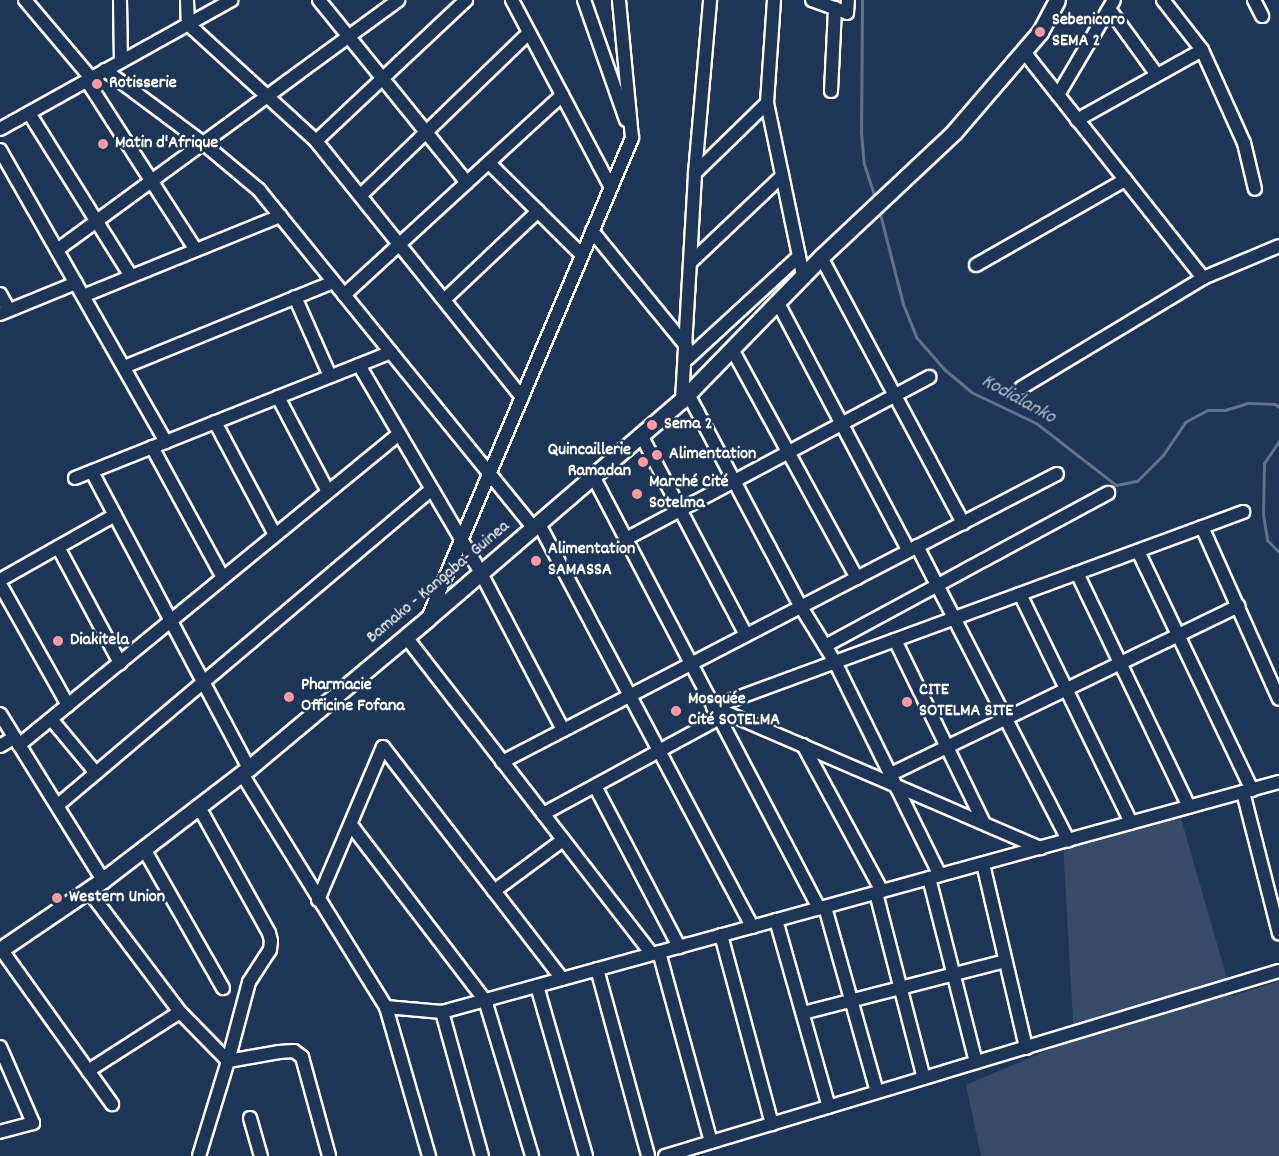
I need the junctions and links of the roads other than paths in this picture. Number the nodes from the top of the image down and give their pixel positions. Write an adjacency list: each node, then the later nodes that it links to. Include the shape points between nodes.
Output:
1 (25, 0): 29 (street)
2 (120, 0): 26 (street)
3 (188, 0): 21 (street)
4 (232, 0): 21 (street)
5 (319, 0): 23 (street)
6 (398, 0): 23 (street)
7 (466, 0): 30 (street)
8 (512, 0): 22 (street)
9 (584, 0): 40 (street)
10 (619, 0): 40 (street)
11 (710, 0): 45 (street)
12 (774, 0): 35 (street)
13 (812, 0): 19 (street)
14 (848, 0): 19 (street, via 848,13)
15 (1057, 0): 25 (main road, Bamako - Kangaba- Guinea)
16 (1163, 0): 24 (street)
17 (1254, 0): 20 (street)
18 (1112, 5): 28 (street); 33 (street)
19 (835, 8): 31 (street)
20 (1262, 16)
21 (188, 24): 26 (street); 34 (street)
22 (529, 33): 32 (street); 39 (street)
23 (348, 36): 30 (street); 34 (street)
24 (1202, 50): 28 (street); 51 (street, via 1244,143)
25 (1024, 52): 33 (street); 63 (main road, Bamako - Kangaba- Guinea, via 954,132)
26 (122, 61): 27 (street)
27 (105, 70): 29 (street); 42 (street)
28 (1157, 75): 37 (street)
29 (89, 79): 36 (street); 48 (street)
30 (382, 79): 39 (street); 41 (street)
31 (831, 91)
32 (562, 95): 44 (street); 50 (street)
33 (1058, 95): 37 (street)
34 (267, 96): 41 (street); 42 (street)
35 (767, 103): 45 (street); 46 (street)
36 (29, 113): 38 (street); 55 (street)
37 (1077, 120): 47 (street)
38 (0, 129)
39 (426, 132): 49 (street); 52 (street)
40 (632, 138): 50 (street)
41 (316, 141): 52 (street)
42 (203, 143): 48 (street); 54 (street, via 259,190)
43 (0, 150): 59 (street)
44 (489, 163): 49 (street); 53 (street)
45 (694, 173): 64 (street)
46 (782, 176): 62 (street); 64 (street)
47 (1125, 180): 65 (street); 68 (street)
48 (151, 181): 55 (street); 60 (street)
49 (467, 183): 57 (street)
50 (611, 188): 56 (street)
51 (1255, 189)
52 (361, 195): 57 (street)
53 (538, 211): 61 (street); 75 (street)
54 (280, 216): 60 (street); 69 (street)
55 (96, 221): 59 (street); 66 (street)
56 (592, 231): 61 (street); 78 (street)
57 (401, 244): 72 (street); 75 (street)
58 (1279, 246): 68 (street)
59 (57, 250): 70 (street)
60 (196, 250): 66 (street)
61 (582, 255): 89 (street)
62 (799, 256): 67 (street); 81 (street)
63 (822, 257): 67 (main road, Bamako - Kangaba- Guinea); 87 (street)
64 (690, 263): 78 (street)
65 (976, 265)
66 (131, 276): 73 (street)
67 (802, 276): 76 (main road, Bamako - Kangaba- Guinea)
68 (1203, 278): 86 (street)
69 (333, 282): 72 (street); 74 (street)
70 (76, 284): 73 (street); 77 (street)
71 (0, 294): 77 (street)
72 (344, 295): 80 (street)
73 (83, 296): 83 (street)
74 (295, 297): 83 (street); 84 (street)
75 (445, 299): 89 (street)
76 (778, 303): 79 (main road, Bamako - Kangaba- Guinea); 92 (street)
77 (4, 312)
78 (686, 346): 81 (street)
79 (732, 349): 90 (main road, Bamako - Kangaba- Guinea); 97 (street)
80 (391, 352): 82 (street); 99 (street)
81 (685, 361): 90 (street)
82 (359, 364): 84 (street); 93 (street)
83 (123, 368): 95 (street)
84 (330, 376): 88 (street)
85 (929, 377): 87 (street)
86 (1021, 388)
87 (897, 395): 92 (street); 110 (street)
88 (278, 397): 91 (street); 105 (street)
89 (522, 397): 99 (street)
90 (685, 397): 94 (main road, Bamako - Kangaba- Guinea); 103 (street)
91 (215, 422): 95 (street); 113 (street)
92 (842, 424): 97 (street); 117 (street)
93 (399, 434): 104 (street); 105 (street)
94 (641, 435): 101 (main road, Bamako - Kangaba- Guinea); 107 (street)
95 (166, 442): 96 (street)
96 (153, 447): 98 (street); 121 (street)
97 (789, 452): 103 (street); 122 (street)
98 (92, 472): 102 (street); 109 (street)
99 (489, 474): 111 (street); 115 (street)
100 (1057, 474): 110 (street)
101 (593, 477): 111 (main road, Bamako - Kangaba- Guinea); 114 (street)
102 (75, 478)
103 (734, 482): 107 (street); 127 (street)
104 (431, 490): 115 (street); 140 (street)
105 (328, 492): 113 (street)
106 (1108, 493): 124 (street)
107 (680, 510): 114 (street); 131 (street)
108 (1244, 512): 112 (street)
109 (115, 515): 116 (street); 130 (street)
110 (963, 523): 117 (street)
111 (536, 526): 119 (main road, Bamako - Kangaba- Guinea); 142 (street)
112 (1202, 527): 118 (street); 126 (street)
113 (275, 535): 121 (street)
114 (626, 539): 139 (street)
115 (461, 541): 119 (street); 129 (street)
116 (58, 547): 123 (street); 137 (street)
117 (913, 548): 122 (street); 124 (street)
118 (1138, 551): 120 (street); 132 (street)
119 (481, 573): 129 (main road, Bamako - Kangaba- Guinea); 150 (street)
120 (1077, 573): 125 (street); 138 (street)
121 (223, 578): 130 (street)
122 (857, 578): 127 (street)
123 (0, 582): 144 (street)
124 (938, 585): 128 (street); 135 (street)
125 (1020, 594): 128 (street); 141 (street)
126 (1238, 606): 132 (street); 143 (street)
127 (801, 607): 131 (street); 135 (street)
128 (954, 618): 134 (street); 148 (street)
129 (427, 619): 133 (main road, Bamako - Kangaba- Guinea)
130 (171, 621): 137 (street); 140 (street)
131 (746, 635): 139 (street)
132 (1179, 635): 138 (street); 162 (street)
133 (405, 638): 156 (street); 157 (main road, Bamako - Kangaba- Guinea)
134 (895, 640): 136 (street); 154 (street)
135 (825, 646): 136 (street)
136 (835, 662): 145 (street); 159 (street)
137 (120, 663): 144 (street)
138 (1120, 663): 141 (street); 165 (street)
139 (691, 664): 142 (street); 145 (street)
140 (203, 682): 157 (street); 158 (street)
141 (1066, 689): 148 (street); 168 (street)
142 (630, 695): 150 (street); 155 (street)
143 (1279, 699)
144 (68, 705): 149 (street)
145 (713, 706): 147 (street); 152 (street)
146 (0, 714): 151 (street)
147 (720, 718): 155 (street); 181 (street)
148 (1006, 718): 154 (street); 171 (street)
149 (51, 719): 151 (street); 158 (street)
150 (563, 730): 156 (street)
151 (17, 741): 153 (street); 163 (street)
152 (803, 745): 159 (street); 179 (street)
153 (0, 746)
154 (947, 747): 159 (street); 167 (street)
155 (659, 751): 161 (street); 183 (street)
156 (502, 762): 166 (street)
157 (245, 771): 164 (main road, Bamako - Kangaba- Guinea); 180 (street)
158 (96, 773): 163 (street)
159 (893, 780): 167 (street); 175 (street)
160 (1279, 782): 162 (street)
161 (595, 786): 166 (street); 186 (street)
162 (1248, 791): 165 (street); 184 (street)
163 (58, 805): 176 (street)
164 (199, 807): 173 (main road, Bamako - Kangaba- Guinea); 205 (street, via 271,941 270,950 249,982)
165 (1189, 807): 168 (street)
166 (543, 814): 170 (street)
167 (984, 823): 172 (street)
168 (1131, 823): 171 (street)
169 (351, 825): 178 (street, via 383,747); 180 (street); 197 (street)
170 (563, 840): 178 (street); 188 (street)
171 (1068, 840): 172 (street)
172 (1041, 848): 174 (street)
173 (144, 849): 176 (main road, Bamako - Kangaba- Guinea); 195 (street)
174 (983, 864): 175 (street); 189 (street)
175 (934, 877): 179 (street); 192 (street)
176 (104, 880): 177 (main road, Bamako - Kangaba- Guinea)
177 (88, 890): 187 (main road, Bamako - Kangaba- Guinea); 200 (street)
178 (494, 891): 193 (street)
179 (879, 892): 181 (street); 196 (street)
180 (318, 900): 199 (street)
181 (822, 908): 182 (street); 198 (street)
182 (776, 920): 183 (street); 202 (street)
183 (752, 927): 185 (street)
184 (1279, 933)
185 (721, 936): 186 (street); 213 (street)
186 (679, 947): 188 (street)
187 (1, 950): 207 (street)
188 (656, 953): 190 (street); 215 (street)
189 (1005, 961): 192 (street); 204 (street)
190 (597, 969): 193 (street); 223 (street)
191 (1279, 971): 204 (street)
192 (953, 975): 196 (street); 206 (street)
193 (562, 979): 194 (street)
194 (537, 986): 197 (street); 222 (street)
195 (223, 988)
196 (901, 988): 198 (street); 208 (street)
197 (485, 1000): 201 (street); 221 (street)
198 (851, 1001): 202 (street); 209 (street)
199 (386, 1007): 201 (street); 219 (street)
200 (180, 1012): 205 (street); 207 (street)
201 (442, 1012): 220 (street)
202 (803, 1013): 211 (street)
203 (0, 1047): 214 (street, via 33,1123)
204 (1026, 1047): 206 (street)
205 (228, 1061): 216 (street); 218 (street, via 294,1051 302,1057)
206 (976, 1062): 208 (street)
207 (88, 1071): 210 (street)
208 (924, 1078): 209 (street)
209 (877, 1092): 211 (street)
210 (112, 1104)
211 (829, 1107): 213 (street)
212 (250, 1118): 217 (street)
213 (772, 1124): 215 (street)
214 (0, 1132)
215 (711, 1142): 224 (street)
216 (199, 1156)
217 (261, 1156)
218 (329, 1156)
219 (429, 1156)
220 (482, 1156)
221 (532, 1156)
222 (586, 1156)
223 (648, 1156)
224 (665, 1156)

